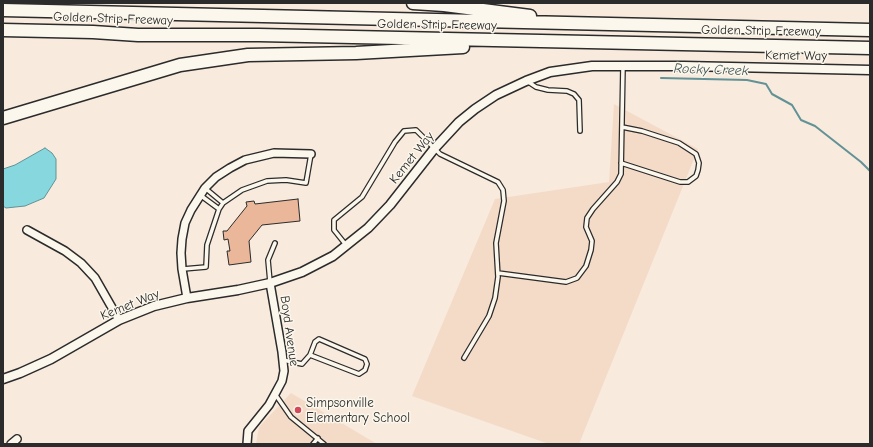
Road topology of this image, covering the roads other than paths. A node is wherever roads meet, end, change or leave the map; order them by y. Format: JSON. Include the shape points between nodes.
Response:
{"nodes":[{"id":1,"x":52,"y":3,"type":"edge"},
{"id":2,"x":413,"y":3,"type":"edge"},
{"id":3,"x":7,"y":10,"type":"edge"},
{"id":4,"x":599,"y":24,"type":"junction"},
{"id":5,"x":3,"y":30,"type":"edge"},
{"id":6,"x":870,"y":30,"type":"edge"},
{"id":7,"x":555,"y":41,"type":"junction"},
{"id":8,"x":870,"y":48,"type":"edge"},
{"id":9,"x":623,"y":66,"type":"junction"},
{"id":10,"x":870,"y":70,"type":"edge"},
{"id":11,"x":526,"y":81,"type":"junction"},
{"id":12,"x":3,"y":118,"type":"edge"},
{"id":13,"x":622,"y":127,"type":"junction"},
{"id":14,"x":580,"y":131,"type":"dead end"},
{"id":15,"x":434,"y":149,"type":"junction"},
{"id":16,"x":311,"y":154,"type":"joint"},
{"id":17,"x":621,"y":163,"type":"junction"},
{"id":18,"x":205,"y":188,"type":"junction"},
{"id":19,"x":200,"y":195,"type":"junction"},
{"id":20,"x":223,"y":204,"type":"junction"},
{"id":21,"x":219,"y":209,"type":"junction"},
{"id":22,"x":27,"y":230,"type":"dead end"},
{"id":23,"x":275,"y":243,"type":"dead end"},
{"id":24,"x":347,"y":246,"type":"junction"},
{"id":25,"x":182,"y":269,"type":"junction"},
{"id":26,"x":498,"y":273,"type":"junction"},
{"id":27,"x":270,"y":283,"type":"junction"},
{"id":28,"x":187,"y":298,"type":"junction"},
{"id":29,"x":119,"y":320,"type":"junction"},
{"id":30,"x":310,"y":355,"type":"junction"},
{"id":31,"x":464,"y":358,"type":"dead end"},
{"id":32,"x":283,"y":360,"type":"junction"},
{"id":33,"x":3,"y":379,"type":"edge"},
{"id":34,"x":275,"y":394,"type":"junction"},
{"id":35,"x":318,"y":438,"type":"junction"},
{"id":36,"x":247,"y":444,"type":"edge"},
{"id":37,"x":313,"y":444,"type":"edge"},
{"id":38,"x":324,"y":444,"type":"edge"}],
"edges":[{"from":1,"to":3,"type":"highway"},
{"from":2,"to":4,"type":"highway"},
{"from":3,"to":4,"type":"highway","name":"Golden Strip Freeway"},
{"from":4,"to":6,"type":"highway","name":"Golden Strip Freeway"},
{"from":5,"to":7,"type":"highway","name":"Golden Strip Freeway","via":[[138,35]]},
{"from":7,"to":8,"type":"highway","name":"Golden Strip Freeway"},
{"from":7,"to":12,"type":"highway","via":[[356,53],[248,56],[180,65]]},
{"from":9,"to":10,"type":"street","name":"Kemet Way"},
{"from":9,"to":11,"type":"street","name":"Kemet Way","via":[[592,66],[550,72]]},
{"from":9,"to":13,"type":"lane"},
{"from":11,"to":14,"type":"lane","via":[[536,87],[574,94],[579,100]]},
{"from":11,"to":15,"type":"street","name":"Kemet Way","via":[[496,95],[475,109]]},
{"from":13,"to":17,"type":"lane"},
{"from":13,"to":17,"type":"lane","via":[[679,143],[696,154],[699,164],[696,176],[688,182],[680,182]]},
{"from":15,"to":24,"type":"street","name":"Kemet Way","via":[[390,205]]},
{"from":15,"to":24,"type":"lane","via":[[416,130],[404,131],[394,142],[362,197],[334,220],[334,230]]},
{"from":15,"to":26,"type":"lane","via":[[498,182],[503,190],[504,201],[496,243]]},
{"from":16,"to":18,"type":"street","via":[[274,153],[245,160],[216,176]]},
{"from":16,"to":20,"type":"lane","via":[[306,183],[267,181],[242,190]]},
{"from":17,"to":26,"type":"lane","via":[[617,182],[587,218],[586,227],[592,242],[591,250],[586,266],[577,278],[566,282]]},
{"from":18,"to":19,"type":"street"},
{"from":18,"to":20,"type":"lane"},
{"from":19,"to":21,"type":"lane"},
{"from":19,"to":25,"type":"street","via":[[185,223],[181,253]]},
{"from":20,"to":21,"type":"lane"},
{"from":21,"to":25,"type":"lane","via":[[207,244],[206,267]]},
{"from":22,"to":29,"type":"street","via":[[81,263],[95,278]]},
{"from":23,"to":27,"type":"lane","via":[[268,260]]},
{"from":24,"to":27,"type":"street","name":"Kemet Way","via":[[302,272]]},
{"from":25,"to":28,"type":"street"},
{"from":26,"to":31,"type":"lane","via":[[495,298],[489,316]]},
{"from":27,"to":28,"type":"street","name":"Kemet Way"},
{"from":27,"to":32,"type":"street","name":"Boyd Avenue"},
{"from":28,"to":29,"type":"street","name":"Kemet Way","via":[[154,306]]},
{"from":29,"to":33,"type":"street","name":"Kemet Way","via":[[51,359]]},
{"from":30,"to":30,"type":"lane","via":[[359,374],[367,364],[364,359],[319,340],[315,342]]},
{"from":30,"to":32,"type":"lane","via":[[302,364]]},
{"from":32,"to":34,"type":"street","name":"Boyd Avenue","via":[[282,381]]},
{"from":34,"to":35,"type":"lane","via":[[291,417]]},
{"from":34,"to":36,"type":"street","name":"Boyd Avenue","via":[[251,427]]},
{"from":35,"to":37,"type":"lane"},
{"from":35,"to":38,"type":"lane"}]}
